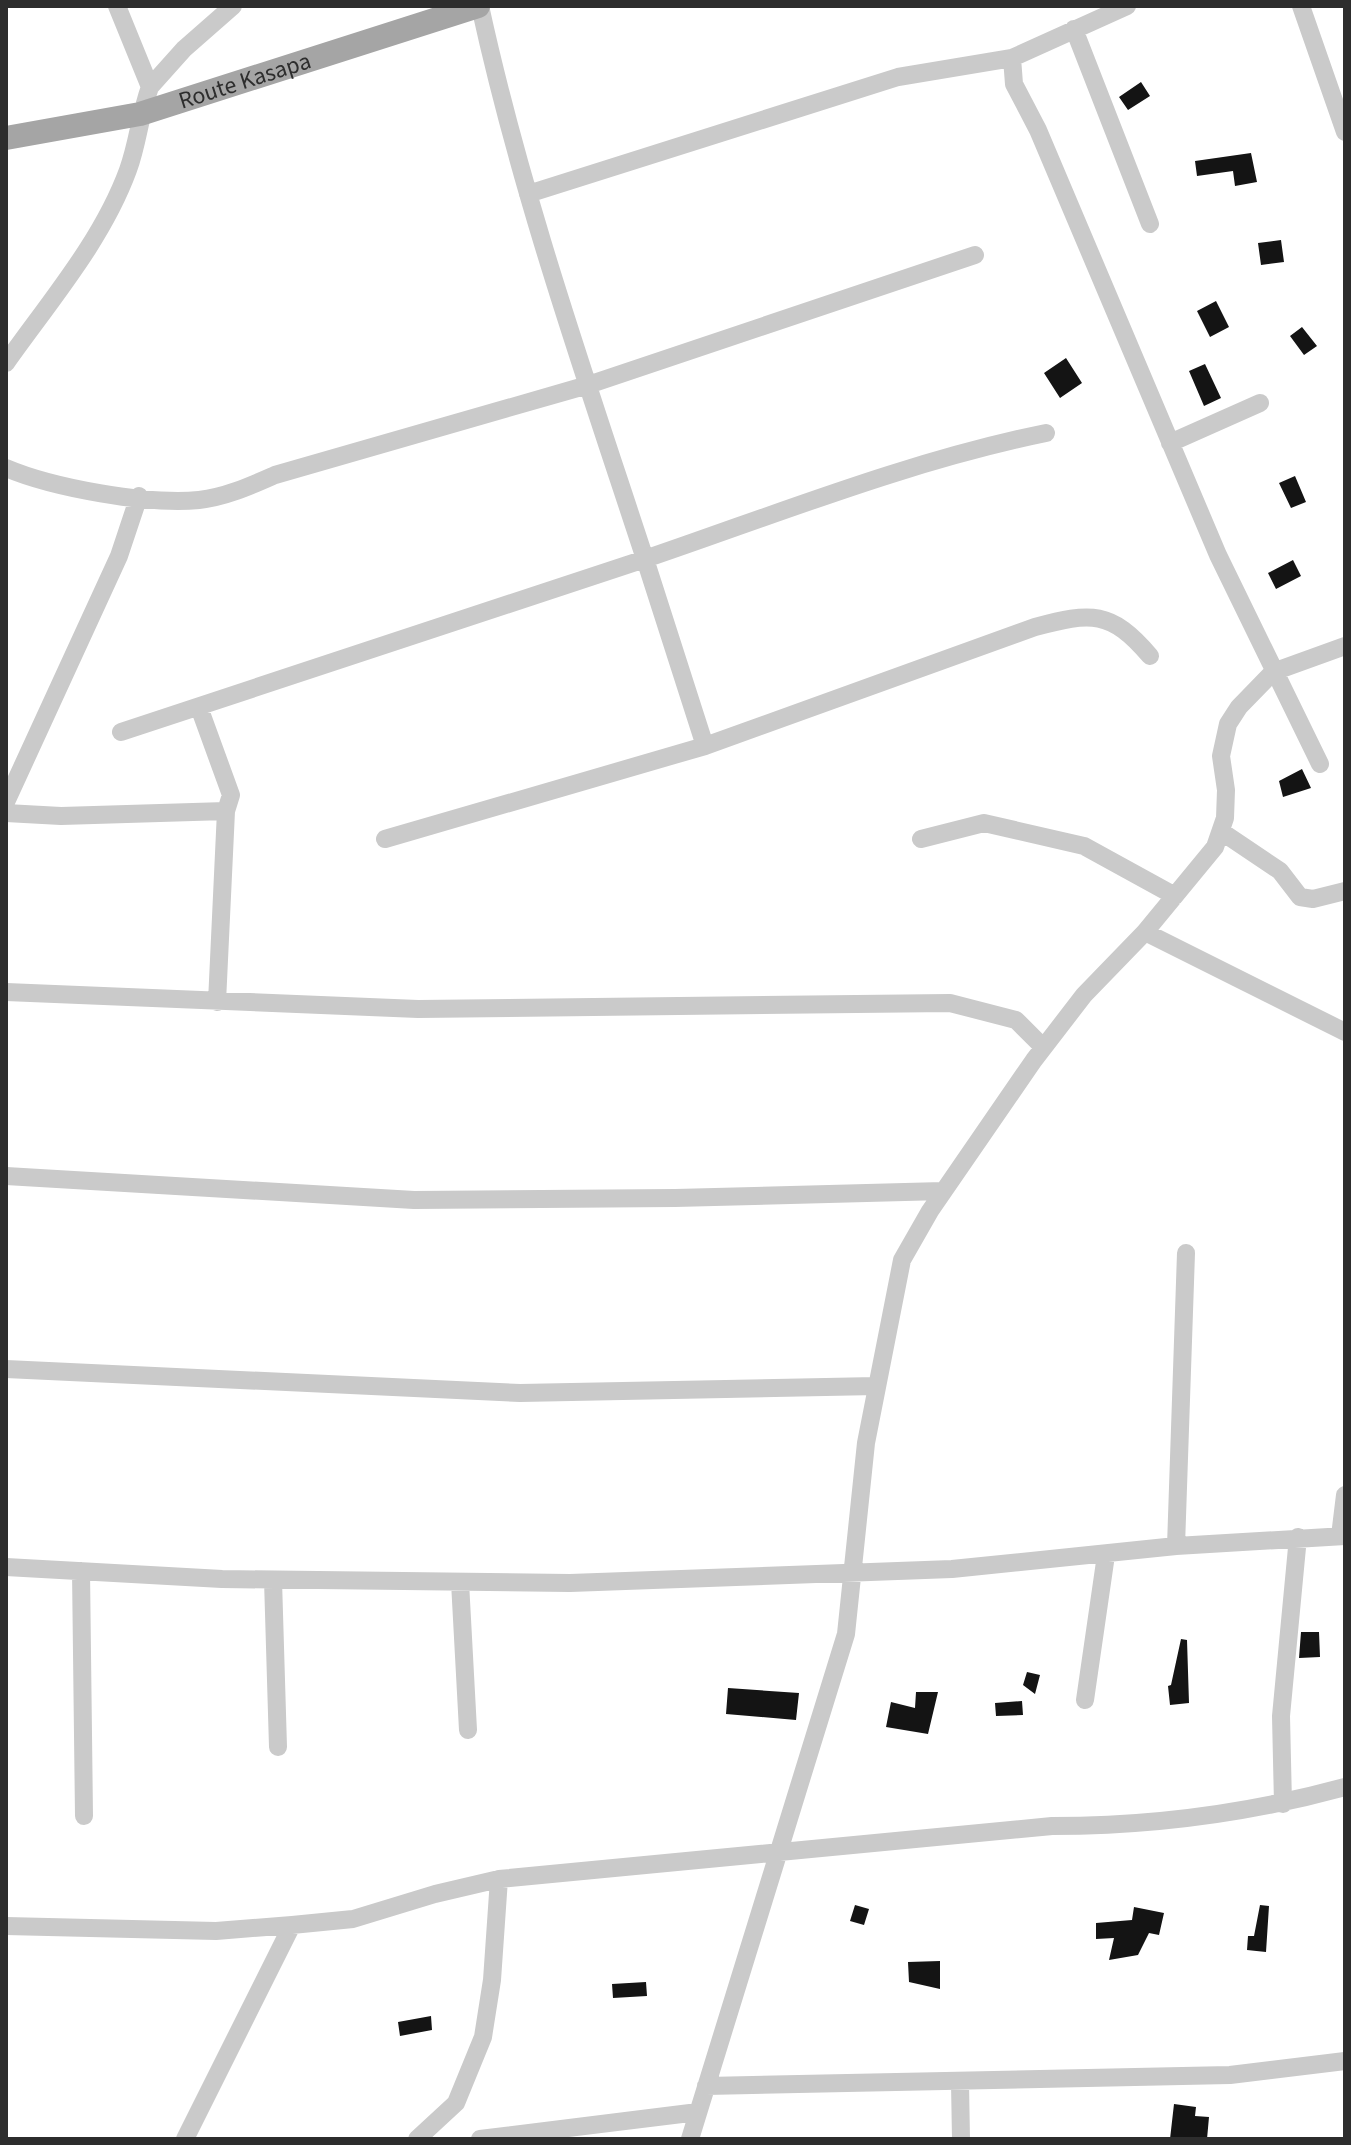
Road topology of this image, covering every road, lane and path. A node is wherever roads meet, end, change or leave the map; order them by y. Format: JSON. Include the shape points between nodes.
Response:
{"nodes":[{"id":1,"x":117,"y":6,"type":"edge"},
{"id":2,"x":233,"y":6,"type":"edge"},
{"id":3,"x":479,"y":6,"type":"edge"},
{"id":4,"x":1127,"y":6,"type":"edge"},
{"id":5,"x":1301,"y":6,"type":"edge"},
{"id":6,"x":1074,"y":29,"type":"junction"},
{"id":7,"x":1012,"y":58,"type":"junction"},
{"id":8,"x":150,"y":87,"type":"junction"},
{"id":9,"x":140,"y":114,"type":"junction"},
{"id":10,"x":1345,"y":132,"type":"edge"},
{"id":11,"x":6,"y":138,"type":"edge"},
{"id":12,"x":528,"y":194,"type":"junction"},
{"id":13,"x":1150,"y":224,"type":"dead end"},
{"id":14,"x":975,"y":255,"type":"dead end"},
{"id":15,"x":6,"y":363,"type":"edge"},
{"id":16,"x":588,"y":385,"type":"junction"},
{"id":17,"x":1260,"y":403,"type":"dead end"},
{"id":18,"x":1046,"y":433,"type":"dead end"},
{"id":19,"x":1170,"y":443,"type":"junction"},
{"id":20,"x":6,"y":468,"type":"edge"},
{"id":21,"x":139,"y":496,"type":"junction"},
{"id":22,"x":645,"y":559,"type":"junction"},
{"id":23,"x":1345,"y":646,"type":"edge"},
{"id":24,"x":1150,"y":656,"type":"dead end"},
{"id":25,"x":1273,"y":672,"type":"junction"},
{"id":26,"x":199,"y":707,"type":"junction"},
{"id":27,"x":121,"y":732,"type":"dead end"},
{"id":28,"x":705,"y":746,"type":"junction"},
{"id":29,"x":1320,"y":764,"type":"dead end"},
{"id":30,"x":6,"y":802,"type":"edge"},
{"id":31,"x":226,"y":811,"type":"junction"},
{"id":32,"x":6,"y":813,"type":"edge"},
{"id":33,"x":1222,"y":832,"type":"junction"},
{"id":34,"x":385,"y":839,"type":"dead end"},
{"id":35,"x":921,"y":839,"type":"dead end"},
{"id":36,"x":1345,"y":891,"type":"edge"},
{"id":37,"x":1175,"y":896,"type":"junction"},
{"id":38,"x":1145,"y":932,"type":"junction"},
{"id":39,"x":6,"y":992,"type":"edge"},
{"id":40,"x":217,"y":1002,"type":"junction"},
{"id":41,"x":1345,"y":1032,"type":"edge"},
{"id":42,"x":1043,"y":1047,"type":"junction"},
{"id":43,"x":6,"y":1176,"type":"edge"},
{"id":44,"x":943,"y":1191,"type":"junction"},
{"id":45,"x":1186,"y":1253,"type":"dead end"},
{"id":46,"x":6,"y":1369,"type":"edge"},
{"id":47,"x":876,"y":1386,"type":"junction"},
{"id":48,"x":1345,"y":1495,"type":"edge"},
{"id":49,"x":1342,"y":1536,"type":"edge"},
{"id":50,"x":1298,"y":1537,"type":"junction"},
{"id":51,"x":1176,"y":1546,"type":"junction"},
{"id":52,"x":1106,"y":1555,"type":"junction"},
{"id":53,"x":6,"y":1567,"type":"edge"},
{"id":54,"x":81,"y":1571,"type":"junction"},
{"id":55,"x":853,"y":1573,"type":"junction"},
{"id":56,"x":273,"y":1580,"type":"junction"},
{"id":57,"x":460,"y":1582,"type":"junction"},
{"id":58,"x":1085,"y":1700,"type":"dead end"},
{"id":59,"x":468,"y":1730,"type":"dead end"},
{"id":60,"x":278,"y":1747,"type":"dead end"},
{"id":61,"x":1345,"y":1787,"type":"edge"},
{"id":62,"x":1283,"y":1804,"type":"junction"},
{"id":63,"x":84,"y":1816,"type":"dead end"},
{"id":64,"x":776,"y":1853,"type":"junction"},
{"id":65,"x":499,"y":1879,"type":"junction"},
{"id":66,"x":292,"y":1925,"type":"junction"},
{"id":67,"x":6,"y":1926,"type":"edge"},
{"id":68,"x":1345,"y":2061,"type":"edge"},
{"id":69,"x":960,"y":2083,"type":"junction"},
{"id":70,"x":706,"y":2086,"type":"junction"},
{"id":71,"x":698,"y":2112,"type":"junction"},
{"id":72,"x":185,"y":2139,"type":"edge"},
{"id":73,"x":417,"y":2139,"type":"edge"},
{"id":74,"x":480,"y":2139,"type":"edge"},
{"id":75,"x":690,"y":2139,"type":"edge"},
{"id":76,"x":961,"y":2139,"type":"edge"}],
"edges":[{"from":1,"to":8,"type":"street"},
{"from":2,"to":8,"type":"street"},
{"from":3,"to":9,"type":"main road","name":"Route Kasapa"},
{"from":3,"to":12,"type":"street"},
{"from":4,"to":6,"type":"street"},
{"from":5,"to":10,"type":"street"},
{"from":6,"to":7,"type":"street"},
{"from":6,"to":13,"type":"street"},
{"from":7,"to":12,"type":"street","via":[[898,77]]},
{"from":7,"to":19,"type":"street","via":[[1014,84]]},
{"from":8,"to":9,"type":"street"},
{"from":9,"to":11,"type":"main road","name":"Route Kasapa"},
{"from":9,"to":15,"type":"street","via":[[127,172],[103,223]]},
{"from":12,"to":16,"type":"street"},
{"from":14,"to":16,"type":"street"},
{"from":16,"to":21,"type":"street","via":[[275,475],[238,492],[198,500]]},
{"from":16,"to":22,"type":"street"},
{"from":17,"to":19,"type":"street"},
{"from":18,"to":22,"type":"street","via":[[898,473]]},
{"from":19,"to":25,"type":"street"},
{"from":20,"to":21,"type":"street","via":[[105,494]]},
{"from":21,"to":30,"type":"street","via":[[119,556]]},
{"from":22,"to":26,"type":"street"},
{"from":22,"to":28,"type":"street"},
{"from":23,"to":25,"type":"street"},
{"from":24,"to":28,"type":"street","via":[[1128,630],[1103,618],[1072,617]]},
{"from":25,"to":29,"type":"street"},
{"from":25,"to":33,"type":"street","via":[[1228,724],[1221,756],[1226,790]]},
{"from":26,"to":27,"type":"street"},
{"from":26,"to":31,"type":"street","via":[[231,795]]},
{"from":28,"to":34,"type":"street"},
{"from":31,"to":32,"type":"street"},
{"from":31,"to":40,"type":"street"},
{"from":33,"to":36,"type":"street","via":[[1280,871],[1300,897]]},
{"from":33,"to":37,"type":"street"},
{"from":35,"to":37,"type":"street","via":[[984,823],[1084,846]]},
{"from":37,"to":38,"type":"street"},
{"from":38,"to":41,"type":"street"},
{"from":38,"to":42,"type":"street"},
{"from":39,"to":40,"type":"street"},
{"from":40,"to":42,"type":"street","via":[[418,1009],[950,1003],[1016,1020]]},
{"from":42,"to":44,"type":"street"},
{"from":43,"to":44,"type":"street","via":[[414,1200]]},
{"from":44,"to":47,"type":"street","via":[[902,1260]]},
{"from":45,"to":51,"type":"street"},
{"from":46,"to":47,"type":"street","via":[[520,1393]]},
{"from":47,"to":55,"type":"street"},
{"from":48,"to":49,"type":"street"},
{"from":49,"to":50,"type":"street"},
{"from":50,"to":51,"type":"street"},
{"from":50,"to":62,"type":"street","via":[[1281,1716]]},
{"from":51,"to":52,"type":"street"},
{"from":52,"to":55,"type":"street"},
{"from":52,"to":58,"type":"street"},
{"from":53,"to":54,"type":"street"},
{"from":54,"to":56,"type":"street"},
{"from":54,"to":63,"type":"street"},
{"from":55,"to":57,"type":"street"},
{"from":55,"to":64,"type":"street","via":[[846,1634]]},
{"from":56,"to":57,"type":"street"},
{"from":56,"to":60,"type":"street"},
{"from":57,"to":59,"type":"street"},
{"from":61,"to":62,"type":"street"},
{"from":62,"to":64,"type":"street","via":[[1123,1826],[1052,1826]]},
{"from":64,"to":65,"type":"street"},
{"from":64,"to":70,"type":"street"},
{"from":65,"to":66,"type":"street","via":[[353,1919]]},
{"from":65,"to":73,"type":"street","via":[[483,2037],[456,2103]]},
{"from":66,"to":67,"type":"street","via":[[216,1931]]},
{"from":66,"to":72,"type":"street"},
{"from":68,"to":69,"type":"street","via":[[1230,2075]]},
{"from":69,"to":70,"type":"street"},
{"from":69,"to":76,"type":"street"},
{"from":70,"to":71,"type":"street"},
{"from":71,"to":74,"type":"street"},
{"from":71,"to":75,"type":"street"}]}
